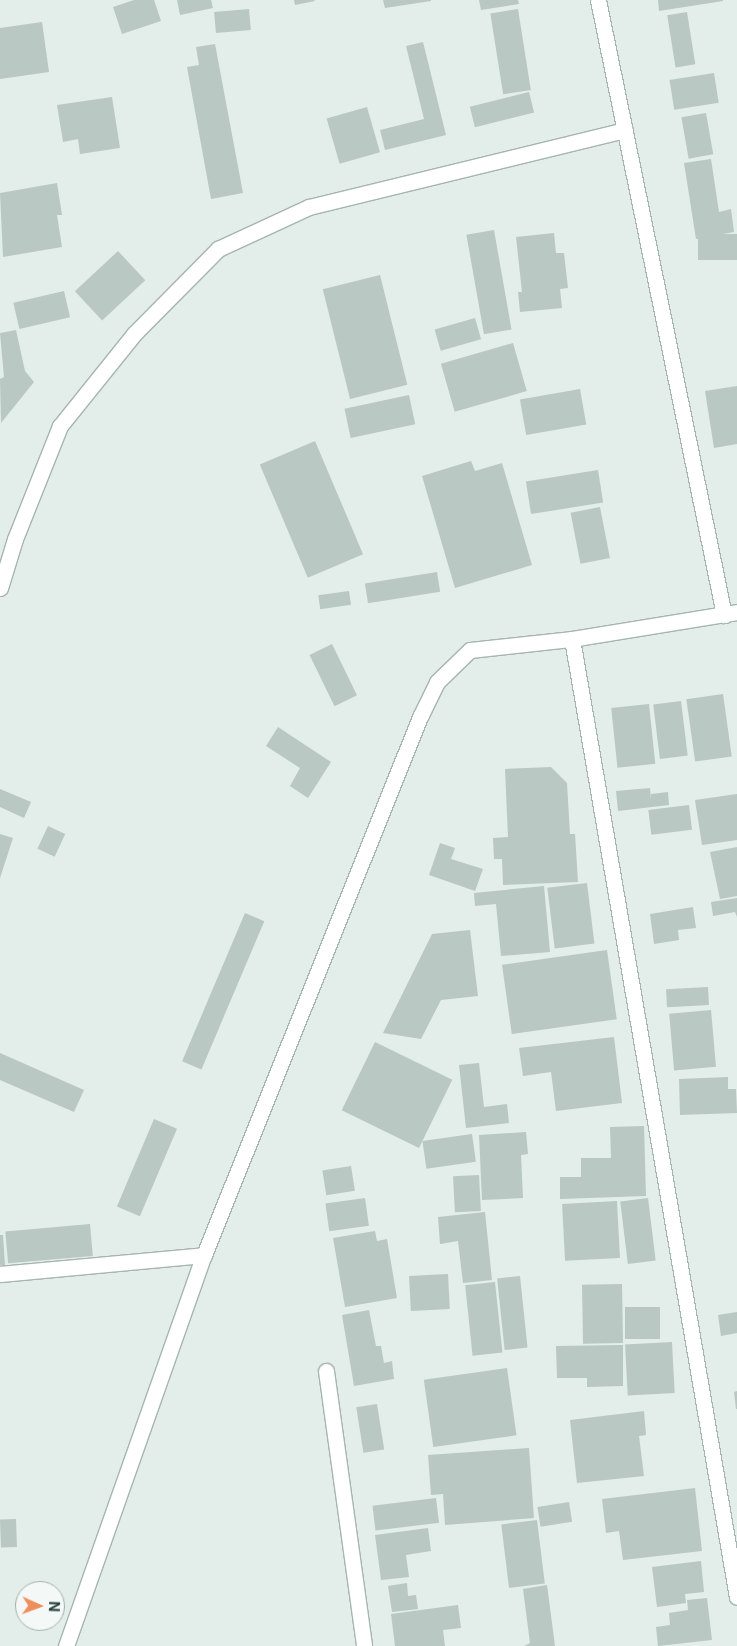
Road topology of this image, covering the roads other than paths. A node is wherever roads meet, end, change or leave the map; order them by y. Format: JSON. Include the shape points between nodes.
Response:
{"nodes":[{"id":1,"x":598,"y":0,"type":"edge"},
{"id":2,"x":625,"y":130,"type":"junction"},
{"id":3,"x":0,"y":588,"type":"edge"},
{"id":4,"x":730,"y":613,"type":"edge"},
{"id":5,"x":572,"y":639,"type":"junction"},
{"id":6,"x":204,"y":1255,"type":"junction"},
{"id":7,"x":0,"y":1274,"type":"edge"},
{"id":8,"x":326,"y":1371,"type":"dead end"},
{"id":9,"x":737,"y":1597,"type":"edge"},
{"id":10,"x":66,"y":1646,"type":"edge"},
{"id":11,"x":364,"y":1646,"type":"edge"}],
"edges":[{"from":1,"to":2,"type":"street"},
{"from":2,"to":3,"type":"street","via":[[309,207],[218,249],[134,334],[60,426],[15,539]]},
{"from":2,"to":4,"type":"street"},
{"from":4,"to":5,"type":"street"},
{"from":5,"to":6,"type":"street","via":[[470,650],[437,682]]},
{"from":5,"to":9,"type":"street"},
{"from":6,"to":7,"type":"street"},
{"from":6,"to":10,"type":"street"},
{"from":8,"to":11,"type":"street"}]}
